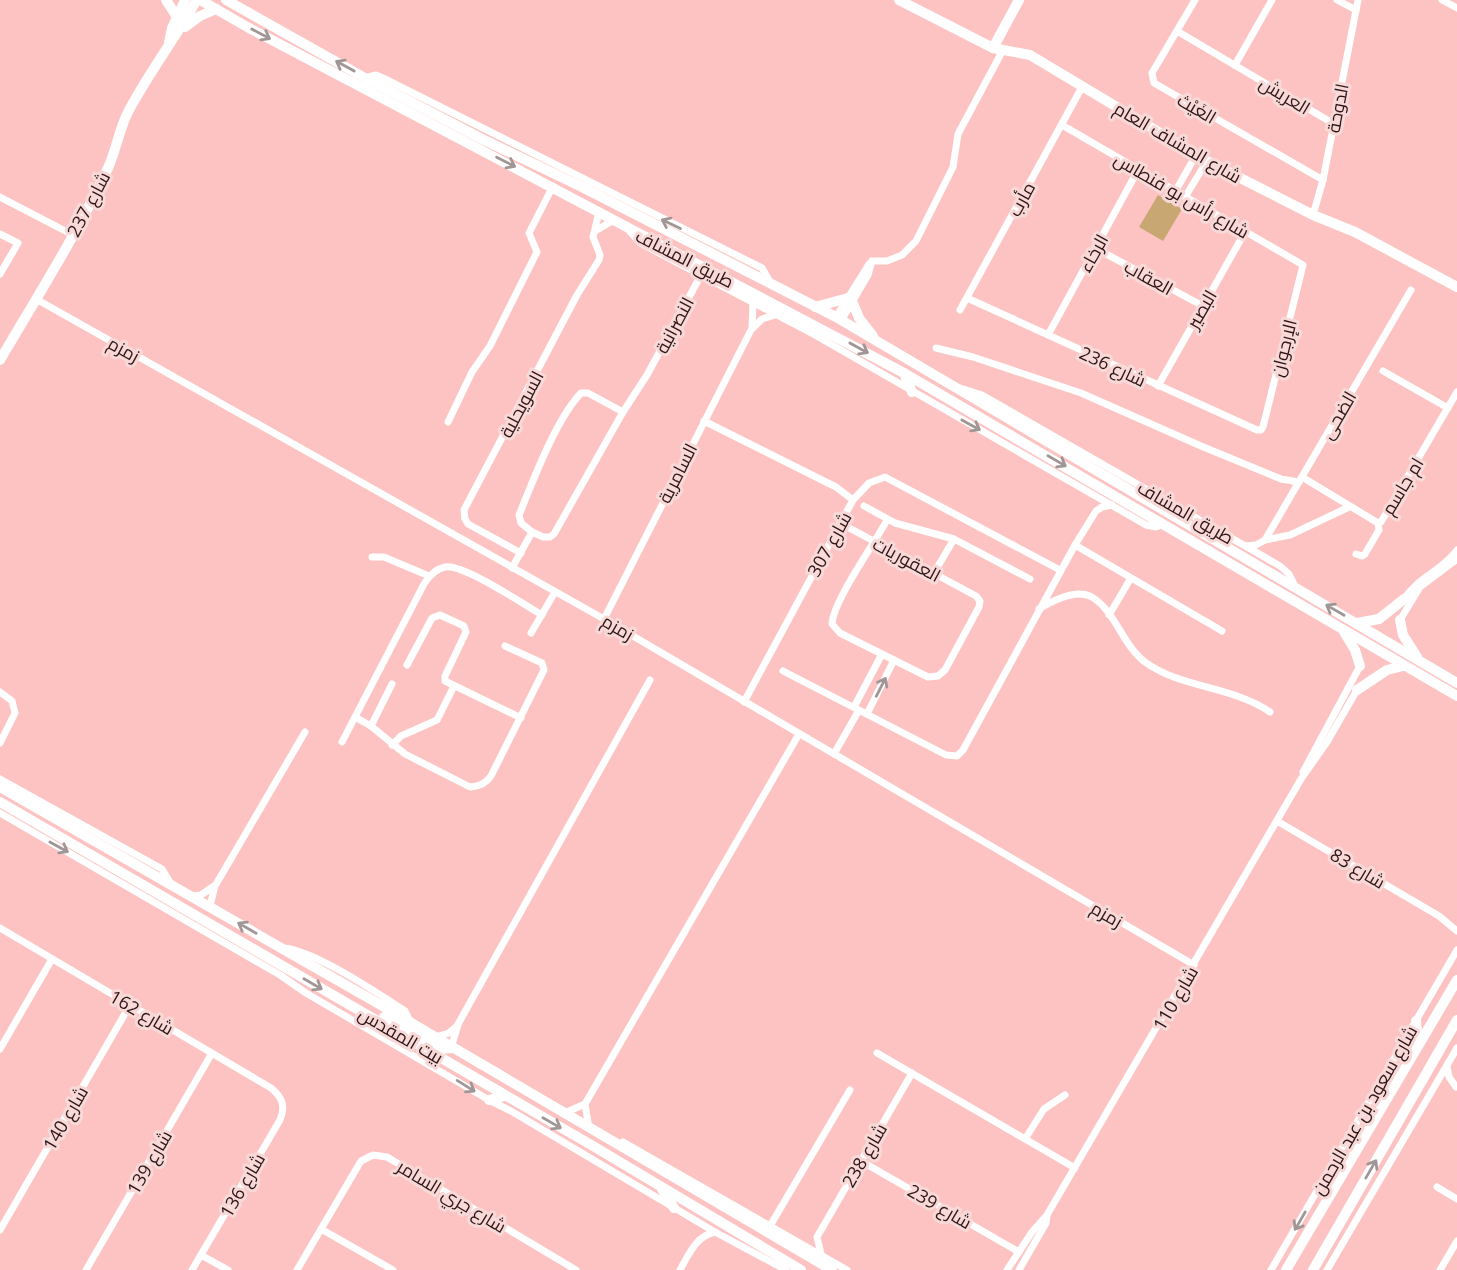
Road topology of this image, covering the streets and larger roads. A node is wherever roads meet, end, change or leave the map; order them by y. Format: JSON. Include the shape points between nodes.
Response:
{"nodes":[{"id":1,"x":166,"y":0,"type":"edge"},
{"id":2,"x":227,"y":0,"type":"edge"},
{"id":3,"x":899,"y":0,"type":"edge"},
{"id":4,"x":1019,"y":0,"type":"edge"},
{"id":5,"x":1195,"y":0,"type":"edge"},
{"id":6,"x":1272,"y":0,"type":"edge"},
{"id":7,"x":1336,"y":0,"type":"edge"},
{"id":8,"x":1358,"y":0,"type":"edge"},
{"id":9,"x":1442,"y":0,"type":"edge"},
{"id":10,"x":194,"y":1,"type":"edge"},
{"id":11,"x":1457,"y":8,"type":"edge"},
{"id":12,"x":216,"y":9,"type":"junction"},
{"id":13,"x":1356,"y":10,"type":"junction"},
{"id":14,"x":177,"y":17,"type":"junction"},
{"id":15,"x":1177,"y":31,"type":"junction"},
{"id":16,"x":179,"y":32,"type":"junction"},
{"id":17,"x":168,"y":45,"type":"junction"},
{"id":18,"x":998,"y":49,"type":"junction"},
{"id":19,"x":1235,"y":65,"type":"junction"},
{"id":20,"x":1082,"y":87,"type":"junction"},
{"id":21,"x":1334,"y":124,"type":"junction"},
{"id":22,"x":1062,"y":125,"type":"junction"},
{"id":23,"x":1196,"y":155,"type":"junction"},
{"id":24,"x":1207,"y":161,"type":"junction"},
{"id":25,"x":1138,"y":170,"type":"junction"},
{"id":26,"x":1323,"y":180,"type":"junction"},
{"id":27,"x":553,"y":186,"type":"junction"},
{"id":28,"x":1175,"y":191,"type":"junction"},
{"id":29,"x":0,"y":197,"type":"edge"},
{"id":30,"x":1185,"y":197,"type":"junction"},
{"id":31,"x":599,"y":212,"type":"junction"},
{"id":32,"x":1313,"y":215,"type":"junction"},
{"id":33,"x":614,"y":220,"type":"junction"},
{"id":34,"x":626,"y":227,"type":"junction"},
{"id":35,"x":595,"y":231,"type":"junction"},
{"id":36,"x":1245,"y":232,"type":"junction"},
{"id":37,"x":0,"y":234,"type":"edge"},
{"id":38,"x":73,"y":235,"type":"junction"},
{"id":39,"x":1095,"y":248,"type":"junction"},
{"id":40,"x":1303,"y":265,"type":"joint"},
{"id":41,"x":0,"y":274,"type":"edge"},
{"id":42,"x":701,"y":275,"type":"junction"},
{"id":43,"x":1457,"y":286,"type":"edge"},
{"id":44,"x":1411,"y":290,"type":"dead end"},
{"id":45,"x":967,"y":298,"type":"junction"},
{"id":46,"x":36,"y":299,"type":"junction"},
{"id":47,"x":850,"y":299,"type":"junction"},
{"id":48,"x":753,"y":303,"type":"junction"},
{"id":49,"x":1203,"y":306,"type":"junction"},
{"id":50,"x":814,"y":307,"type":"junction"},
{"id":51,"x":960,"y":310,"type":"dead end"},
{"id":52,"x":775,"y":315,"type":"junction"},
{"id":53,"x":839,"y":319,"type":"junction"},
{"id":54,"x":752,"y":328,"type":"junction"},
{"id":55,"x":1048,"y":335,"type":"junction"},
{"id":56,"x":878,"y":342,"type":"junction"},
{"id":57,"x":936,"y":348,"type":"dead end"},
{"id":58,"x":0,"y":360,"type":"edge"},
{"id":59,"x":1384,"y":371,"type":"dead end"},
{"id":60,"x":904,"y":373,"type":"junction"},
{"id":61,"x":1158,"y":386,"type":"junction"},
{"id":62,"x":955,"y":388,"type":"junction"},
{"id":63,"x":912,"y":392,"type":"junction"},
{"id":64,"x":1457,"y":392,"type":"edge"},
{"id":65,"x":1448,"y":408,"type":"junction"},
{"id":66,"x":624,"y":412,"type":"junction"},
{"id":67,"x":704,"y":421,"type":"junction"},
{"id":68,"x":448,"y":422,"type":"dead end"},
{"id":69,"x":1261,"y":430,"type":"joint"},
{"id":70,"x":1300,"y":480,"type":"junction"},
{"id":71,"x":1090,"y":492,"type":"junction"},
{"id":72,"x":853,"y":500,"type":"junction"},
{"id":73,"x":1112,"y":505,"type":"junction"},
{"id":74,"x":864,"y":506,"type":"dead end"},
{"id":75,"x":1349,"y":507,"type":"junction"},
{"id":76,"x":1096,"y":511,"type":"junction"},
{"id":77,"x":887,"y":520,"type":"junction"},
{"id":78,"x":840,"y":523,"type":"junction"},
{"id":79,"x":1378,"y":523,"type":"junction"},
{"id":80,"x":1164,"y":524,"type":"junction"},
{"id":81,"x":532,"y":533,"type":"junction"},
{"id":82,"x":1207,"y":536,"type":"junction"},
{"id":83,"x":1229,"y":537,"type":"junction"},
{"id":84,"x":954,"y":539,"type":"junction"},
{"id":85,"x":1265,"y":540,"type":"junction"},
{"id":86,"x":875,"y":542,"type":"junction"},
{"id":87,"x":1075,"y":545,"type":"junction"},
{"id":88,"x":1246,"y":546,"type":"junction"},
{"id":89,"x":1457,"y":550,"type":"edge"},
{"id":90,"x":520,"y":553,"type":"junction"},
{"id":91,"x":1356,"y":554,"type":"dead end"},
{"id":92,"x":372,"y":557,"type":"dead end"},
{"id":93,"x":1457,"y":559,"type":"edge"},
{"id":94,"x":1269,"y":560,"type":"junction"},
{"id":95,"x":512,"y":568,"type":"junction"},
{"id":96,"x":1060,"y":570,"type":"junction"},
{"id":97,"x":934,"y":573,"type":"junction"},
{"id":98,"x":429,"y":576,"type":"junction"},
{"id":99,"x":1131,"y":578,"type":"junction"},
{"id":100,"x":1030,"y":579,"type":"dead end"},
{"id":101,"x":1296,"y":588,"type":"junction"},
{"id":102,"x":555,"y":592,"type":"junction"},
{"id":103,"x":1404,"y":599,"type":"joint"},
{"id":104,"x":1038,"y":609,"type":"junction"},
{"id":105,"x":542,"y":615,"type":"junction"},
{"id":106,"x":1109,"y":615,"type":"junction"},
{"id":107,"x":604,"y":619,"type":"junction"},
{"id":108,"x":1400,"y":620,"type":"joint"},
{"id":109,"x":1357,"y":623,"type":"junction"},
{"id":110,"x":1342,"y":629,"type":"junction"},
{"id":111,"x":1222,"y":631,"type":"dead end"},
{"id":112,"x":531,"y":633,"type":"dead end"},
{"id":113,"x":505,"y":646,"type":"dead end"},
{"id":114,"x":882,"y":654,"type":"junction"},
{"id":115,"x":894,"y":660,"type":"junction"},
{"id":116,"x":1422,"y":663,"type":"junction"},
{"id":117,"x":407,"y":666,"type":"dead end"},
{"id":118,"x":1360,"y":666,"type":"joint"},
{"id":119,"x":1403,"y":666,"type":"junction"},
{"id":120,"x":783,"y":671,"type":"dead end"},
{"id":121,"x":650,"y":680,"type":"dead end"},
{"id":122,"x":1457,"y":683,"type":"edge"},
{"id":123,"x":392,"y":684,"type":"dead end"},
{"id":124,"x":454,"y":686,"type":"junction"},
{"id":125,"x":1356,"y":690,"type":"joint"},
{"id":126,"x":0,"y":692,"type":"edge"},
{"id":127,"x":1457,"y":696,"type":"edge"},
{"id":128,"x":744,"y":702,"type":"junction"},
{"id":129,"x":856,"y":708,"type":"junction"},
{"id":130,"x":1269,"y":712,"type":"dead end"},
{"id":131,"x":867,"y":714,"type":"junction"},
{"id":132,"x":355,"y":717,"type":"junction"},
{"id":133,"x":521,"y":718,"type":"junction"},
{"id":134,"x":371,"y":726,"type":"junction"},
{"id":135,"x":305,"y":732,"type":"dead end"},
{"id":136,"x":799,"y":734,"type":"junction"},
{"id":137,"x":342,"y":742,"type":"dead end"},
{"id":138,"x":0,"y":743,"type":"edge"},
{"id":139,"x":392,"y":745,"type":"junction"},
{"id":140,"x":834,"y":754,"type":"junction"},
{"id":141,"x":0,"y":779,"type":"edge"},
{"id":142,"x":1301,"y":779,"type":"junction"},
{"id":143,"x":0,"y":788,"type":"edge"},
{"id":144,"x":0,"y":802,"type":"edge"},
{"id":145,"x":0,"y":813,"type":"edge"},
{"id":146,"x":1277,"y":821,"type":"junction"},
{"id":147,"x":116,"y":869,"type":"junction"},
{"id":148,"x":172,"y":884,"type":"junction"},
{"id":149,"x":215,"y":886,"type":"junction"},
{"id":150,"x":193,"y":896,"type":"junction"},
{"id":151,"x":209,"y":906,"type":"junction"},
{"id":152,"x":1439,"y":916,"type":"junction"},
{"id":153,"x":1457,"y":923,"type":"edge"},
{"id":154,"x":0,"y":928,"type":"edge"},
{"id":155,"x":1457,"y":931,"type":"edge"},
{"id":156,"x":1457,"y":950,"type":"edge"},
{"id":157,"x":52,"y":959,"type":"junction"},
{"id":158,"x":1194,"y":965,"type":"junction"},
{"id":159,"x":1457,"y":979,"type":"edge"},
{"id":160,"x":130,"y":1005,"type":"junction"},
{"id":161,"x":351,"y":1005,"type":"junction"},
{"id":162,"x":1457,"y":1020,"type":"edge"},
{"id":163,"x":459,"y":1021,"type":"junction"},
{"id":164,"x":1416,"y":1021,"type":"junction"},
{"id":165,"x":434,"y":1037,"type":"junction"},
{"id":166,"x":1418,"y":1047,"type":"junction"},
{"id":167,"x":451,"y":1048,"type":"junction"},
{"id":168,"x":1457,"y":1048,"type":"edge"},
{"id":169,"x":0,"y":1049,"type":"edge"},
{"id":170,"x":426,"y":1049,"type":"junction"},
{"id":171,"x":212,"y":1053,"type":"junction"},
{"id":172,"x":877,"y":1053,"type":"dead end"},
{"id":173,"x":430,"y":1064,"type":"junction"},
{"id":174,"x":1448,"y":1064,"type":"junction"},
{"id":175,"x":912,"y":1073,"type":"junction"},
{"id":176,"x":500,"y":1077,"type":"junction"},
{"id":177,"x":1457,"y":1087,"type":"edge"},
{"id":178,"x":850,"y":1090,"type":"dead end"},
{"id":179,"x":1432,"y":1090,"type":"junction"},
{"id":180,"x":1065,"y":1094,"type":"dead end"},
{"id":181,"x":505,"y":1096,"type":"junction"},
{"id":182,"x":281,"y":1098,"type":"joint"},
{"id":183,"x":489,"y":1100,"type":"junction"},
{"id":184,"x":585,"y":1104,"type":"junction"},
{"id":185,"x":569,"y":1111,"type":"junction"},
{"id":186,"x":588,"y":1122,"type":"junction"},
{"id":187,"x":1025,"y":1139,"type":"junction"},
{"id":188,"x":613,"y":1140,"type":"junction"},
{"id":189,"x":862,"y":1160,"type":"junction"},
{"id":190,"x":1075,"y":1168,"type":"junction"},
{"id":191,"x":660,"y":1186,"type":"junction"},
{"id":192,"x":1437,"y":1187,"type":"dead end"},
{"id":193,"x":1457,"y":1199,"type":"edge"},
{"id":194,"x":674,"y":1208,"type":"junction"},
{"id":195,"x":1047,"y":1215,"type":"junction"},
{"id":196,"x":695,"y":1220,"type":"junction"},
{"id":197,"x":770,"y":1226,"type":"junction"},
{"id":198,"x":321,"y":1229,"type":"junction"},
{"id":199,"x":0,"y":1230,"type":"edge"},
{"id":200,"x":715,"y":1232,"type":"junction"},
{"id":201,"x":817,"y":1237,"type":"junction"},
{"id":202,"x":698,"y":1240,"type":"junction"},
{"id":203,"x":1457,"y":1241,"type":"edge"},
{"id":204,"x":798,"y":1242,"type":"junction"},
{"id":205,"x":1019,"y":1252,"type":"junction"},
{"id":206,"x":201,"y":1255,"type":"junction"},
{"id":207,"x":821,"y":1255,"type":"junction"},
{"id":208,"x":573,"y":1269,"type":"edge"},
{"id":209,"x":86,"y":1270,"type":"edge"},
{"id":210,"x":192,"y":1270,"type":"edge"},
{"id":211,"x":228,"y":1270,"type":"edge"},
{"id":212,"x":298,"y":1270,"type":"edge"},
{"id":213,"x":393,"y":1270,"type":"edge"},
{"id":214,"x":680,"y":1270,"type":"edge"},
{"id":215,"x":786,"y":1270,"type":"edge"},
{"id":216,"x":801,"y":1270,"type":"edge"},
{"id":217,"x":832,"y":1270,"type":"edge"},
{"id":218,"x":847,"y":1270,"type":"edge"},
{"id":219,"x":1007,"y":1270,"type":"edge"},
{"id":220,"x":1019,"y":1270,"type":"edge"},
{"id":221,"x":1271,"y":1270,"type":"edge"},
{"id":222,"x":1286,"y":1270,"type":"edge"},
{"id":223,"x":1312,"y":1270,"type":"edge"},
{"id":224,"x":1327,"y":1270,"type":"edge"},
{"id":225,"x":1440,"y":1270,"type":"edge"}],
"edges":[{"from":1,"to":14,"type":"street"},
{"from":50,"to":2,"type":"street","name":"طريق المشاف","one_way":true,"via":[[365,78]]},
{"from":3,"to":18,"type":"street","name":"شارع المشاف العام"},
{"from":4,"to":18,"type":"street"},
{"from":5,"to":15,"type":"street","name":"الغَيْث"},
{"from":6,"to":19,"type":"street"},
{"from":7,"to":13,"type":"street"},
{"from":8,"to":13,"type":"street","name":"الدوحة"},
{"from":9,"to":11,"type":"street"},
{"from":10,"to":12,"type":"street","name":"طريق المشاف"},
{"from":10,"to":14,"type":"street","name":"شارع 237"},
{"from":10,"to":16,"type":"street","name":"شارع 237"},
{"from":12,"to":16,"type":"street"},
{"from":12,"to":27,"type":"street","name":"طريق المشاف","one_way":true},
{"from":13,"to":21,"type":"street","name":"الدوحة"},
{"from":14,"to":17,"type":"street","name":"شارع 237"},
{"from":15,"to":19,"type":"street","name":"العريش"},
{"from":15,"to":26,"type":"street","name":"الغَيْث","via":[[1152,73],[1154,83]]},
{"from":16,"to":17,"type":"street","name":"شارع 237"},
{"from":17,"to":38,"type":"street","name":"شارع 237","via":[[127,114],[107,168]]},
{"from":18,"to":20,"type":"street","name":"شارع المشاف العام","via":[[1030,55]]},
{"from":18,"to":47,"type":"street","via":[[958,134],[953,167],[916,241],[902,256],[872,261]]},
{"from":19,"to":21,"type":"street","name":"العريش"},
{"from":20,"to":22,"type":"street","name":"مأرب"},
{"from":20,"to":23,"type":"street","name":"شارع المشاف العام"},
{"from":21,"to":26,"type":"street","name":"الدوحة"},
{"from":22,"to":25,"type":"street","name":"شارع رأس بو فنطاس"},
{"from":22,"to":45,"type":"street","name":"مأرب"},
{"from":23,"to":24,"type":"street","name":"شارع المشاف العام"},
{"from":23,"to":28,"type":"street"},
{"from":24,"to":30,"type":"street"},
{"from":24,"to":32,"type":"street","name":"شارع المشاف العام"},
{"from":25,"to":28,"type":"street","name":"شارع رأس بو فنطاس"},
{"from":25,"to":39,"type":"street","name":"الرخاء"},
{"from":26,"to":32,"type":"street","name":"الدوحة"},
{"from":27,"to":31,"type":"street","name":"طريق المشاف"},
{"from":27,"to":68,"type":"street","via":[[529,233],[537,252]]},
{"from":28,"to":30,"type":"street","name":"شارع رأس بو فنطاس"},
{"from":29,"to":38,"type":"street"},
{"from":30,"to":36,"type":"street","name":"شارع رأس بو فنطاس"},
{"from":31,"to":33,"type":"street","name":"طريق المشاف"},
{"from":31,"to":35,"type":"street","name":"السويحلية"},
{"from":32,"to":43,"type":"street","name":"شارع المشاف العام"},
{"from":33,"to":34,"type":"street","name":"طريق المشاف"},
{"from":33,"to":35,"type":"street"},
{"from":34,"to":42,"type":"street","name":"طريق المشاف","via":[[639,243]]},
{"from":34,"to":60,"type":"street","name":"طريق المشاف","one_way":true},
{"from":35,"to":90,"type":"street","name":"السويحلية","via":[[598,263],[464,510],[468,524]]},
{"from":36,"to":40,"type":"street","name":"شارع رأس بو فنطاس"},
{"from":36,"to":49,"type":"street","name":"البصير"},
{"from":37,"to":41,"type":"street","via":[[18,243]]},
{"from":38,"to":46,"type":"street","name":"شارع 237"},
{"from":39,"to":49,"type":"street","name":"العقاب"},
{"from":39,"to":55,"type":"street","name":"الرخاء"},
{"from":40,"to":69,"type":"street","name":"الإرجوان"},
{"from":42,"to":48,"type":"street","name":"طريق المشاف"},
{"from":42,"to":66,"type":"street","name":"النصرانية"},
{"from":44,"to":70,"type":"street","name":"الضحى"},
{"from":45,"to":51,"type":"street","name":"مأرب"},
{"from":45,"to":55,"type":"street","name":"شارع 236"},
{"from":46,"to":58,"type":"street","name":"شارع 237"},
{"from":46,"to":95,"type":"street","name":"زمزم"},
{"from":47,"to":50,"type":"street"},
{"from":47,"to":53,"type":"street"},
{"from":47,"to":56,"type":"street"},
{"from":48,"to":52,"type":"street","name":"طريق المشاف"},
{"from":48,"to":54,"type":"street","name":"السامرية"},
{"from":49,"to":61,"type":"street","name":"البصير"},
{"from":50,"to":53,"type":"street","name":"طريق المشاف"},
{"from":52,"to":54,"type":"street"},
{"from":52,"to":63,"type":"street","name":"طريق المشاف"},
{"from":53,"to":56,"type":"street","name":"طريق المشاف"},
{"from":54,"to":67,"type":"street","name":"السامرية"},
{"from":55,"to":61,"type":"street","name":"شارع 236"},
{"from":56,"to":62,"type":"street","name":"طريق المشاف"},
{"from":57,"to":70,"type":"street","name":"ام جاسم","via":[[1081,393],[1281,479]]},
{"from":59,"to":65,"type":"street"},
{"from":60,"to":63,"type":"street"},
{"from":60,"to":80,"type":"street","name":"طريق المشاف","one_way":true},
{"from":61,"to":69,"type":"street","name":"شارع 236"},
{"from":62,"to":82,"type":"street","name":"طريق المشاف"},
{"from":62,"to":83,"type":"street","name":"طريق المشاف","via":[[982,394]]},
{"from":63,"to":71,"type":"street","name":"طريق المشاف","one_way":true},
{"from":64,"to":65,"type":"street","name":"ام جاسم"},
{"from":65,"to":79,"type":"street","name":"ام جاسم"},
{"from":66,"to":81,"type":"street","name":"النصرانية","via":[[554,534]]},
{"from":66,"to":81,"type":"street","via":[[588,393],[580,393],[574,400],[519,515]]},
{"from":67,"to":72,"type":"street","name":"شارع 307","via":[[842,490]]},
{"from":67,"to":107,"type":"street","name":"السامرية"},
{"from":70,"to":75,"type":"street","name":"ام جاسم"},
{"from":70,"to":85,"type":"street","name":"الضحى"},
{"from":71,"to":73,"type":"street","name":"طريق المشاف"},
{"from":71,"to":76,"type":"street"},
{"from":72,"to":78,"type":"street","name":"شارع 307"},
{"from":72,"to":96,"type":"street","via":[[869,483],[885,477]]},
{"from":73,"to":76,"type":"street"},
{"from":73,"to":80,"type":"street","name":"طريق المشاف","via":[[1146,526]]},
{"from":74,"to":77,"type":"street"},
{"from":75,"to":79,"type":"street","name":"ام جاسم"},
{"from":75,"to":85,"type":"street","via":[[1290,535]]},
{"from":76,"to":87,"type":"street"},
{"from":77,"to":84,"type":"street"},
{"from":77,"to":86,"type":"street"},
{"from":78,"to":86,"type":"street","name":"العقوريات"},
{"from":78,"to":128,"type":"street","name":"شارع 307"},
{"from":79,"to":91,"type":"street","via":[[1379,530],[1365,554]]},
{"from":80,"to":110,"type":"street","name":"طريق المشاف"},
{"from":81,"to":90,"type":"street"},
{"from":82,"to":83,"type":"street"},
{"from":82,"to":101,"type":"street","name":"طريق المشاف"},
{"from":83,"to":88,"type":"street","name":"طريق المشاف"},
{"from":84,"to":97,"type":"street"},
{"from":84,"to":100,"type":"street"},
{"from":85,"to":88,"type":"street"},
{"from":85,"to":94,"type":"street"},
{"from":86,"to":97,"type":"street","name":"العقوريات"},
{"from":86,"to":114,"type":"street","via":[[832,624],[840,633]]},
{"from":87,"to":96,"type":"street"},
{"from":87,"to":99,"type":"street"},
{"from":88,"to":94,"type":"street","name":"طريق المشاف"},
{"from":89,"to":103,"type":"street","via":[[1412,586]]},
{"from":90,"to":95,"type":"street"},
{"from":92,"to":98,"type":"street","via":[[384,557]]},
{"from":93,"to":108,"type":"street","via":[[1420,587]]},
{"from":94,"to":101,"type":"street","name":"طريق المشاف","via":[[1289,574]]},
{"from":95,"to":102,"type":"street","name":"زمزم"},
{"from":96,"to":104,"type":"street"},
{"from":97,"to":115,"type":"street","name":"العقوريات","via":[[978,598],[979,607],[942,674],[929,677]]},
{"from":98,"to":105,"type":"street","via":[[444,567],[461,569]]},
{"from":98,"to":132,"type":"street"},
{"from":99,"to":106,"type":"street"},
{"from":99,"to":111,"type":"street"},
{"from":109,"to":101,"type":"street","name":"طريق المشاف","one_way":true},
{"from":102,"to":105,"type":"street"},
{"from":102,"to":107,"type":"street","name":"زمزم"},
{"from":103,"to":109,"type":"street","via":[[1379,619]]},
{"from":104,"to":106,"type":"street","via":[[1084,594]]},
{"from":104,"to":131,"type":"street","via":[[963,750],[954,757]]},
{"from":105,"to":112,"type":"street"},
{"from":106,"to":130,"type":"street","via":[[1131,648],[1150,666],[1241,697]]},
{"from":107,"to":128,"type":"street","name":"زمزم"},
{"from":108,"to":116,"type":"street","via":[[1406,640]]},
{"from":109,"to":116,"type":"street","name":"طريق المشاف"},
{"from":110,"to":118,"type":"street"},
{"from":110,"to":119,"type":"street","name":"طريق المشاف"},
{"from":113,"to":133,"type":"street","via":[[544,666]]},
{"from":114,"to":115,"type":"street"},
{"from":114,"to":129,"type":"street"},
{"from":131,"to":115,"type":"street","one_way":true},
{"from":116,"to":122,"type":"street","name":"طريق المشاف"},
{"from":117,"to":124,"type":"street","via":[[432,618],[440,615],[466,629],[444,678]]},
{"from":118,"to":142,"type":"street","name":"شارع 110"},
{"from":119,"to":125,"type":"street","via":[[1387,670]]},
{"from":119,"to":127,"type":"street","name":"طريق المشاف"},
{"from":120,"to":129,"type":"street"},
{"from":121,"to":163,"type":"street"},
{"from":123,"to":134,"type":"street"},
{"from":124,"to":133,"type":"street"},
{"from":124,"to":139,"type":"street","via":[[437,720]]},
{"from":125,"to":142,"type":"street","name":"شارع 110"},
{"from":126,"to":138,"type":"street","via":[[12,701],[15,713]]},
{"from":128,"to":136,"type":"street","name":"زمزم"},
{"from":129,"to":131,"type":"street"},
{"from":129,"to":140,"type":"street"},
{"from":132,"to":134,"type":"street"},
{"from":132,"to":137,"type":"street"},
{"from":133,"to":139,"type":"street","via":[[491,776],[478,786],[470,787]]},
{"from":134,"to":139,"type":"street"},
{"from":135,"to":149,"type":"street"},
{"from":136,"to":140,"type":"street","name":"زمزم"},
{"from":136,"to":184,"type":"street"},
{"from":140,"to":158,"type":"street","name":"زمزم"},
{"from":141,"to":148,"type":"street","name":"بيت المقدس","via":[[162,869]]},
{"from":142,"to":146,"type":"street","name":"شارع 110"},
{"from":143,"to":148,"type":"street","name":"بيت المقدس"},
{"from":144,"to":147,"type":"street","name":"بيت المقدس"},
{"from":145,"to":173,"type":"street","name":"بيت المقدس","one_way":true},
{"from":146,"to":152,"type":"street","name":"شارع 83"},
{"from":146,"to":158,"type":"street","name":"شارع 110"},
{"from":147,"to":151,"type":"street","via":[[145,879],[193,907]]},
{"from":147,"to":161,"type":"street","name":"بيت المقدس","one_way":true},
{"from":148,"to":150,"type":"street","name":"بيت المقدس"},
{"from":149,"to":150,"type":"street"},
{"from":149,"to":151,"type":"street"},
{"from":150,"to":151,"type":"street","name":"بيت المقدس"},
{"from":165,"to":151,"type":"street","name":"بيت المقدس","one_way":true},
{"from":152,"to":153,"type":"street","name":"شارع 83"},
{"from":152,"to":155,"type":"street","name":"شارع 83"},
{"from":154,"to":157,"type":"street","name":"شارع 162"},
{"from":156,"to":164,"type":"street","name":"شارع سعود بن عبد الرحمن"},
{"from":157,"to":160,"type":"street","name":"شارع 162"},
{"from":157,"to":169,"type":"street"},
{"from":158,"to":190,"type":"street","name":"شارع 110"},
{"from":159,"to":166,"type":"street","name":"شارع سعود بن عبد الرحمن"},
{"from":160,"to":171,"type":"street","name":"شارع 162"},
{"from":160,"to":199,"type":"street","name":"شارع 140"},
{"from":161,"to":167,"type":"street","via":[[440,1049]]},
{"from":161,"to":170,"type":"street","name":"بيت المقدس"},
{"from":223,"to":162,"type":"street","name":"شارع سعود بن عبد الرحمن","one_way":true},
{"from":163,"to":165,"type":"street","via":[[449,1033]]},
{"from":163,"to":167,"type":"street"},
{"from":164,"to":166,"type":"street"},
{"from":164,"to":221,"type":"street","name":"شارع سعود بن عبد الرحمن","one_way":true},
{"from":165,"to":167,"type":"street","name":"بيت المقدس"},
{"from":166,"to":222,"type":"street","name":"شارع سعود بن عبد الرحمن"},
{"from":167,"to":176,"type":"street","name":"بيت المقدس"},
{"from":168,"to":174,"type":"street"},
{"from":170,"to":173,"type":"street"},
{"from":170,"to":181,"type":"street","name":"بيت المقدس"},
{"from":171,"to":182,"type":"street","name":"شارع 162"},
{"from":171,"to":209,"type":"street","name":"شارع 139"},
{"from":172,"to":175,"type":"street"},
{"from":173,"to":183,"type":"street","name":"بيت المقدس","one_way":true},
{"from":174,"to":177,"type":"street","via":[[1449,1077]]},
{"from":174,"to":179,"type":"street"},
{"from":175,"to":187,"type":"street"},
{"from":175,"to":189,"type":"street","name":"شارع 238"},
{"from":176,"to":185,"type":"street","name":"بيت المقدس","via":[[515,1080]]},
{"from":176,"to":188,"type":"street","name":"بيت المقدس"},
{"from":177,"to":179,"type":"street","via":[[1444,1085]]},
{"from":178,"to":197,"type":"street"},
{"from":179,"to":224,"type":"street"},
{"from":180,"to":187,"type":"street","via":[[1044,1109]]},
{"from":181,"to":183,"type":"street"},
{"from":181,"to":191,"type":"street","name":"بيت المقدس","one_way":true},
{"from":182,"to":206,"type":"street","name":"شارع 136","via":[[280,1120]]},
{"from":183,"to":194,"type":"street","name":"بيت المقدس"},
{"from":184,"to":185,"type":"street"},
{"from":184,"to":186,"type":"street"},
{"from":185,"to":186,"type":"street","name":"بيت المقدس"},
{"from":186,"to":188,"type":"street","name":"بيت المقدس"},
{"from":187,"to":190,"type":"street"},
{"from":188,"to":197,"type":"street","name":"بيت المقدس"},
{"from":188,"to":217,"type":"street","name":"بيت المقدس"},
{"from":189,"to":201,"type":"street","name":"شارع 238"},
{"from":189,"to":205,"type":"street","name":"شارع 239"},
{"from":190,"to":195,"type":"street","name":"شارع 110"},
{"from":191,"to":194,"type":"street"},
{"from":191,"to":216,"type":"street","name":"بيت المقدس"},
{"from":192,"to":193,"type":"street"},
{"from":194,"to":196,"type":"street","name":"بيت المقدس"},
{"from":195,"to":205,"type":"street","name":"شارع 110"},
{"from":195,"to":220,"type":"street","name":"شارع 110"},
{"from":196,"to":200,"type":"street","name":"بيت المقدس"},
{"from":196,"to":202,"type":"street"},
{"from":197,"to":204,"type":"street","name":"بيت المقدس"},
{"from":198,"to":208,"type":"street","name":"شارع جري السامر","via":[[361,1161],[381,1155]]},
{"from":198,"to":212,"type":"street","name":"شارع جري السامر"},
{"from":198,"to":213,"type":"street"},
{"from":200,"to":202,"type":"street"},
{"from":200,"to":215,"type":"street","name":"بيت المقدس"},
{"from":201,"to":204,"type":"street"},
{"from":201,"to":207,"type":"street"},
{"from":202,"to":214,"type":"street"},
{"from":203,"to":225,"type":"street"},
{"from":204,"to":207,"type":"street","name":"بيت المقدس"},
{"from":205,"to":219,"type":"street","name":"شارع 110"},
{"from":206,"to":210,"type":"street","name":"شارع 136"},
{"from":206,"to":211,"type":"street"},
{"from":207,"to":218,"type":"street","name":"بيت المقدس"}]}
